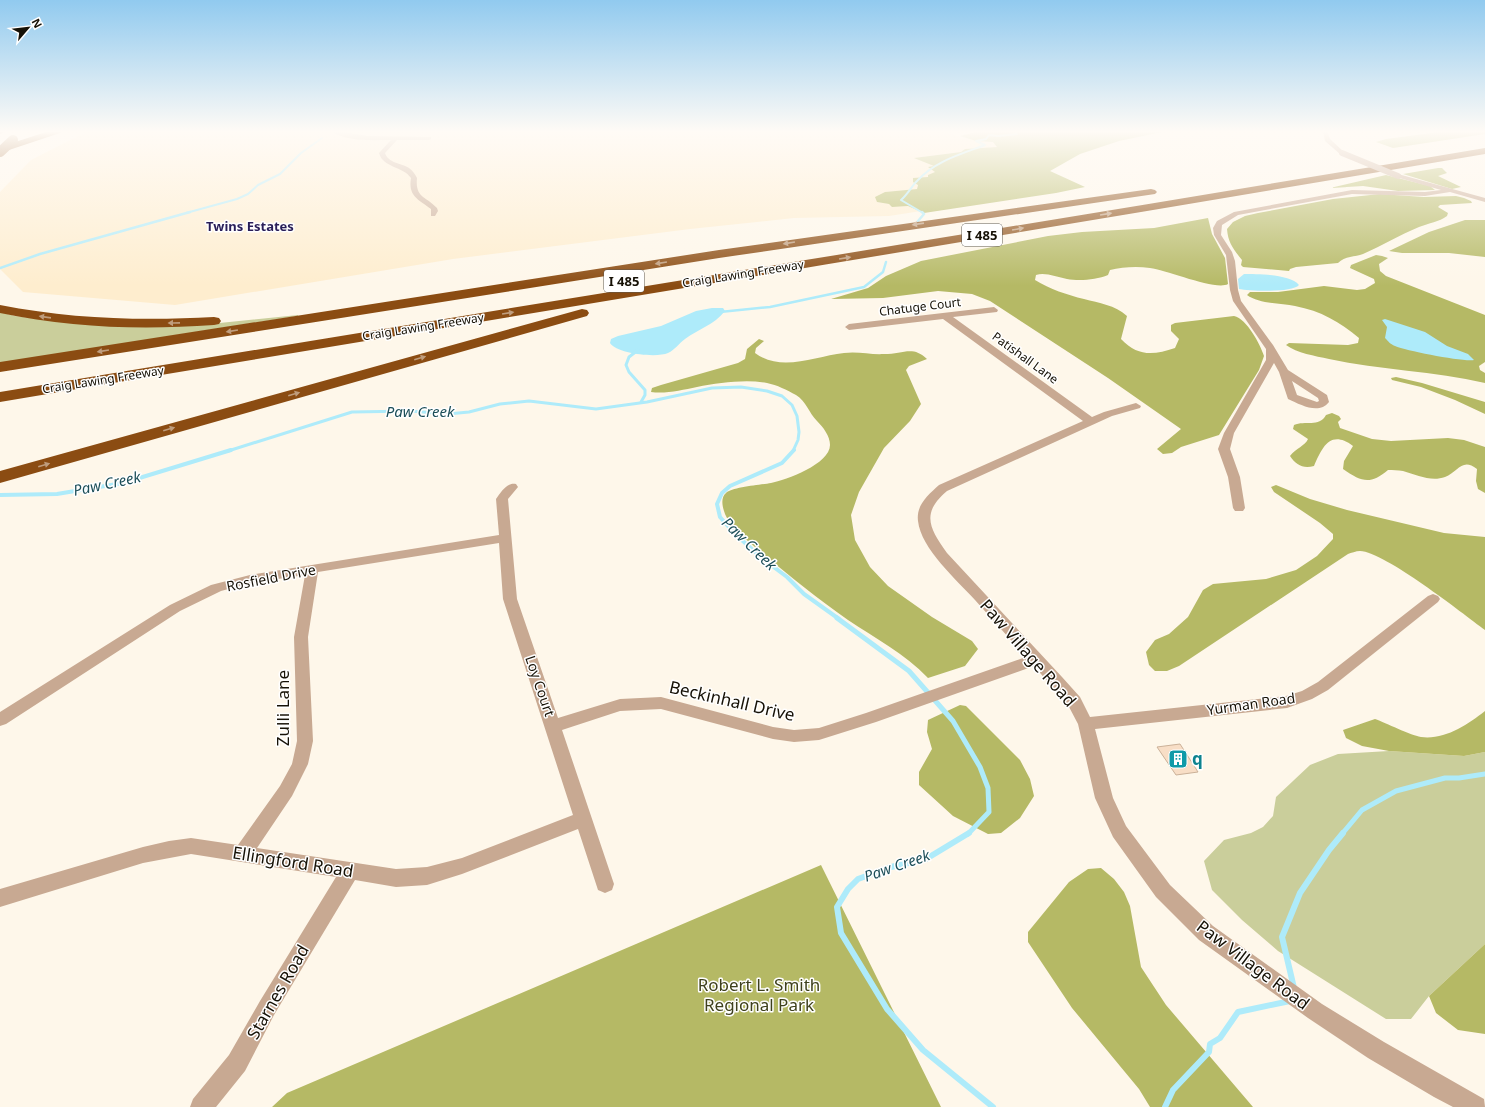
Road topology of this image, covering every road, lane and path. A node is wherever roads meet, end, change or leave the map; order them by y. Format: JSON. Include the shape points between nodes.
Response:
{"nodes":[{"id":1,"x":413,"y":183,"type":"edge"},
{"id":2,"x":1228,"y":183,"type":"edge"},
{"id":3,"x":1296,"y":183,"type":"edge"},
{"id":4,"x":1420,"y":183,"type":"edge"},
{"id":5,"x":1163,"y":190,"type":"dead end"},
{"id":6,"x":1448,"y":191,"type":"junction"},
{"id":7,"x":1485,"y":200,"type":"edge"},
{"id":8,"x":433,"y":215,"type":"dead end"},
{"id":9,"x":806,"y":265,"type":"junction"},
{"id":10,"x":574,"y":277,"type":"junction"},
{"id":11,"x":0,"y":309,"type":"edge"},
{"id":12,"x":994,"y":310,"type":"dead end"},
{"id":13,"x":945,"y":316,"type":"junction"},
{"id":14,"x":849,"y":327,"type":"dead end"},
{"id":15,"x":253,"y":340,"type":"dead end"},
{"id":16,"x":336,"y":341,"type":"junction"},
{"id":17,"x":1270,"y":350,"type":"junction"},
{"id":18,"x":0,"y":367,"type":"edge"},
{"id":19,"x":1284,"y":372,"type":"dead end"},
{"id":20,"x":0,"y":397,"type":"edge"},
{"id":21,"x":0,"y":405,"type":"edge"},
{"id":22,"x":1136,"y":406,"type":"dead end"},
{"id":23,"x":1090,"y":421,"type":"junction"},
{"id":24,"x":0,"y":477,"type":"edge"},
{"id":25,"x":512,"y":487,"type":"dead end"},
{"id":26,"x":1240,"y":508,"type":"dead end"},
{"id":27,"x":505,"y":538,"type":"junction"},
{"id":28,"x":312,"y":570,"type":"junction"},
{"id":29,"x":1433,"y":599,"type":"dead end"},
{"id":30,"x":1037,"y":659,"type":"junction"},
{"id":31,"x":0,"y":720,"type":"edge"},
{"id":32,"x":1086,"y":724,"type":"junction"},
{"id":33,"x":553,"y":726,"type":"junction"},
{"id":34,"x":582,"y":820,"type":"junction"},
{"id":35,"x":243,"y":853,"type":"junction"},
{"id":36,"x":350,"y":872,"type":"junction"},
{"id":37,"x":604,"y":884,"type":"dead end"},
{"id":38,"x":0,"y":898,"type":"edge"},
{"id":39,"x":201,"y":1107,"type":"edge"},
{"id":40,"x":1476,"y":1107,"type":"edge"}],
"edges":[{"from":1,"to":8,"type":"street","via":[[412,189],[415,194],[434,208]]},
{"from":2,"to":15,"type":"highway","name":"Craig Lawing Freeway","number":"I 485"},
{"from":9,"to":3,"type":"highway","name":"Craig Lawing Freeway","number":"I 485","one_way":true},
{"from":4,"to":6,"type":"street","bridge":true},
{"from":5,"to":10,"type":"highway","one_way":true,"via":[[887,228]]},
{"from":6,"to":7,"type":"street"},
{"from":6,"to":17,"type":"street","via":[[1425,194],[1346,192],[1236,213],[1218,225],[1217,236],[1231,258],[1233,294]]},
{"from":16,"to":9,"type":"highway","name":"Craig Lawing Freeway","number":"I 485","one_way":true,"via":[[756,271]]},
{"from":24,"to":9,"type":"highway","one_way":true,"via":[[590,311]]},
{"from":10,"to":11,"type":"highway","one_way":true,"via":[[260,317],[189,322],[64,320]]},
{"from":10,"to":18,"type":"highway","one_way":true},
{"from":12,"to":13,"type":"street","name":"Chatuge Court"},
{"from":13,"to":14,"type":"street","name":"Chatuge Court"},
{"from":13,"to":23,"type":"street","name":"Patishall Lane"},
{"from":16,"to":20,"type":"highway","name":"Craig Lawing Freeway","number":"I 485"},
{"from":16,"to":21,"type":"highway"},
{"from":17,"to":19,"type":"street"},
{"from":17,"to":26,"type":"street","via":[[1271,360],[1229,433],[1224,449],[1234,476]]},
{"from":22,"to":23,"type":"street","name":"Paw Village Road"},
{"from":23,"to":30,"type":"street","name":"Paw Village Road","via":[[943,488],[933,495],[924,509],[924,523],[929,538],[942,556]]},
{"from":25,"to":27,"type":"street","name":"Loy Court","via":[[502,499]]},
{"from":27,"to":28,"type":"street","name":"Rosfield Drive"},
{"from":27,"to":33,"type":"street","name":"Loy Court","via":[[510,600]]},
{"from":28,"to":31,"type":"street","name":"Rosfield Drive","via":[[233,583],[198,596],[175,608]]},
{"from":28,"to":35,"type":"street","name":"Zulli Lane","via":[[301,638],[305,741],[300,764],[286,791]]},
{"from":29,"to":32,"type":"street","name":"Yurman Road","via":[[1323,686],[1307,695],[1287,702]]},
{"from":30,"to":32,"type":"street","name":"Paw Village Road","via":[[1074,701]]},
{"from":30,"to":33,"type":"street","name":"Beckinhall Drive","via":[[819,734],[794,736],[774,733],[661,703],[620,705]]},
{"from":32,"to":40,"type":"street","name":"Paw Village Road","via":[[1104,798],[1124,840],[1163,891],[1200,928],[1315,1011],[1376,1050]]},
{"from":33,"to":34,"type":"street","name":"Loy Court"},
{"from":34,"to":36,"type":"street","name":"Ellingford Road","via":[[462,866],[427,876],[396,878]]},
{"from":34,"to":37,"type":"street","name":"Loy Court"},
{"from":35,"to":36,"type":"street","name":"Ellingford Road"},
{"from":35,"to":38,"type":"street","name":"Ellingford Road","via":[[191,846],[169,849],[143,854]]},
{"from":36,"to":39,"type":"street","name":"Starnes Road","via":[[267,1008],[237,1063]]}]}
